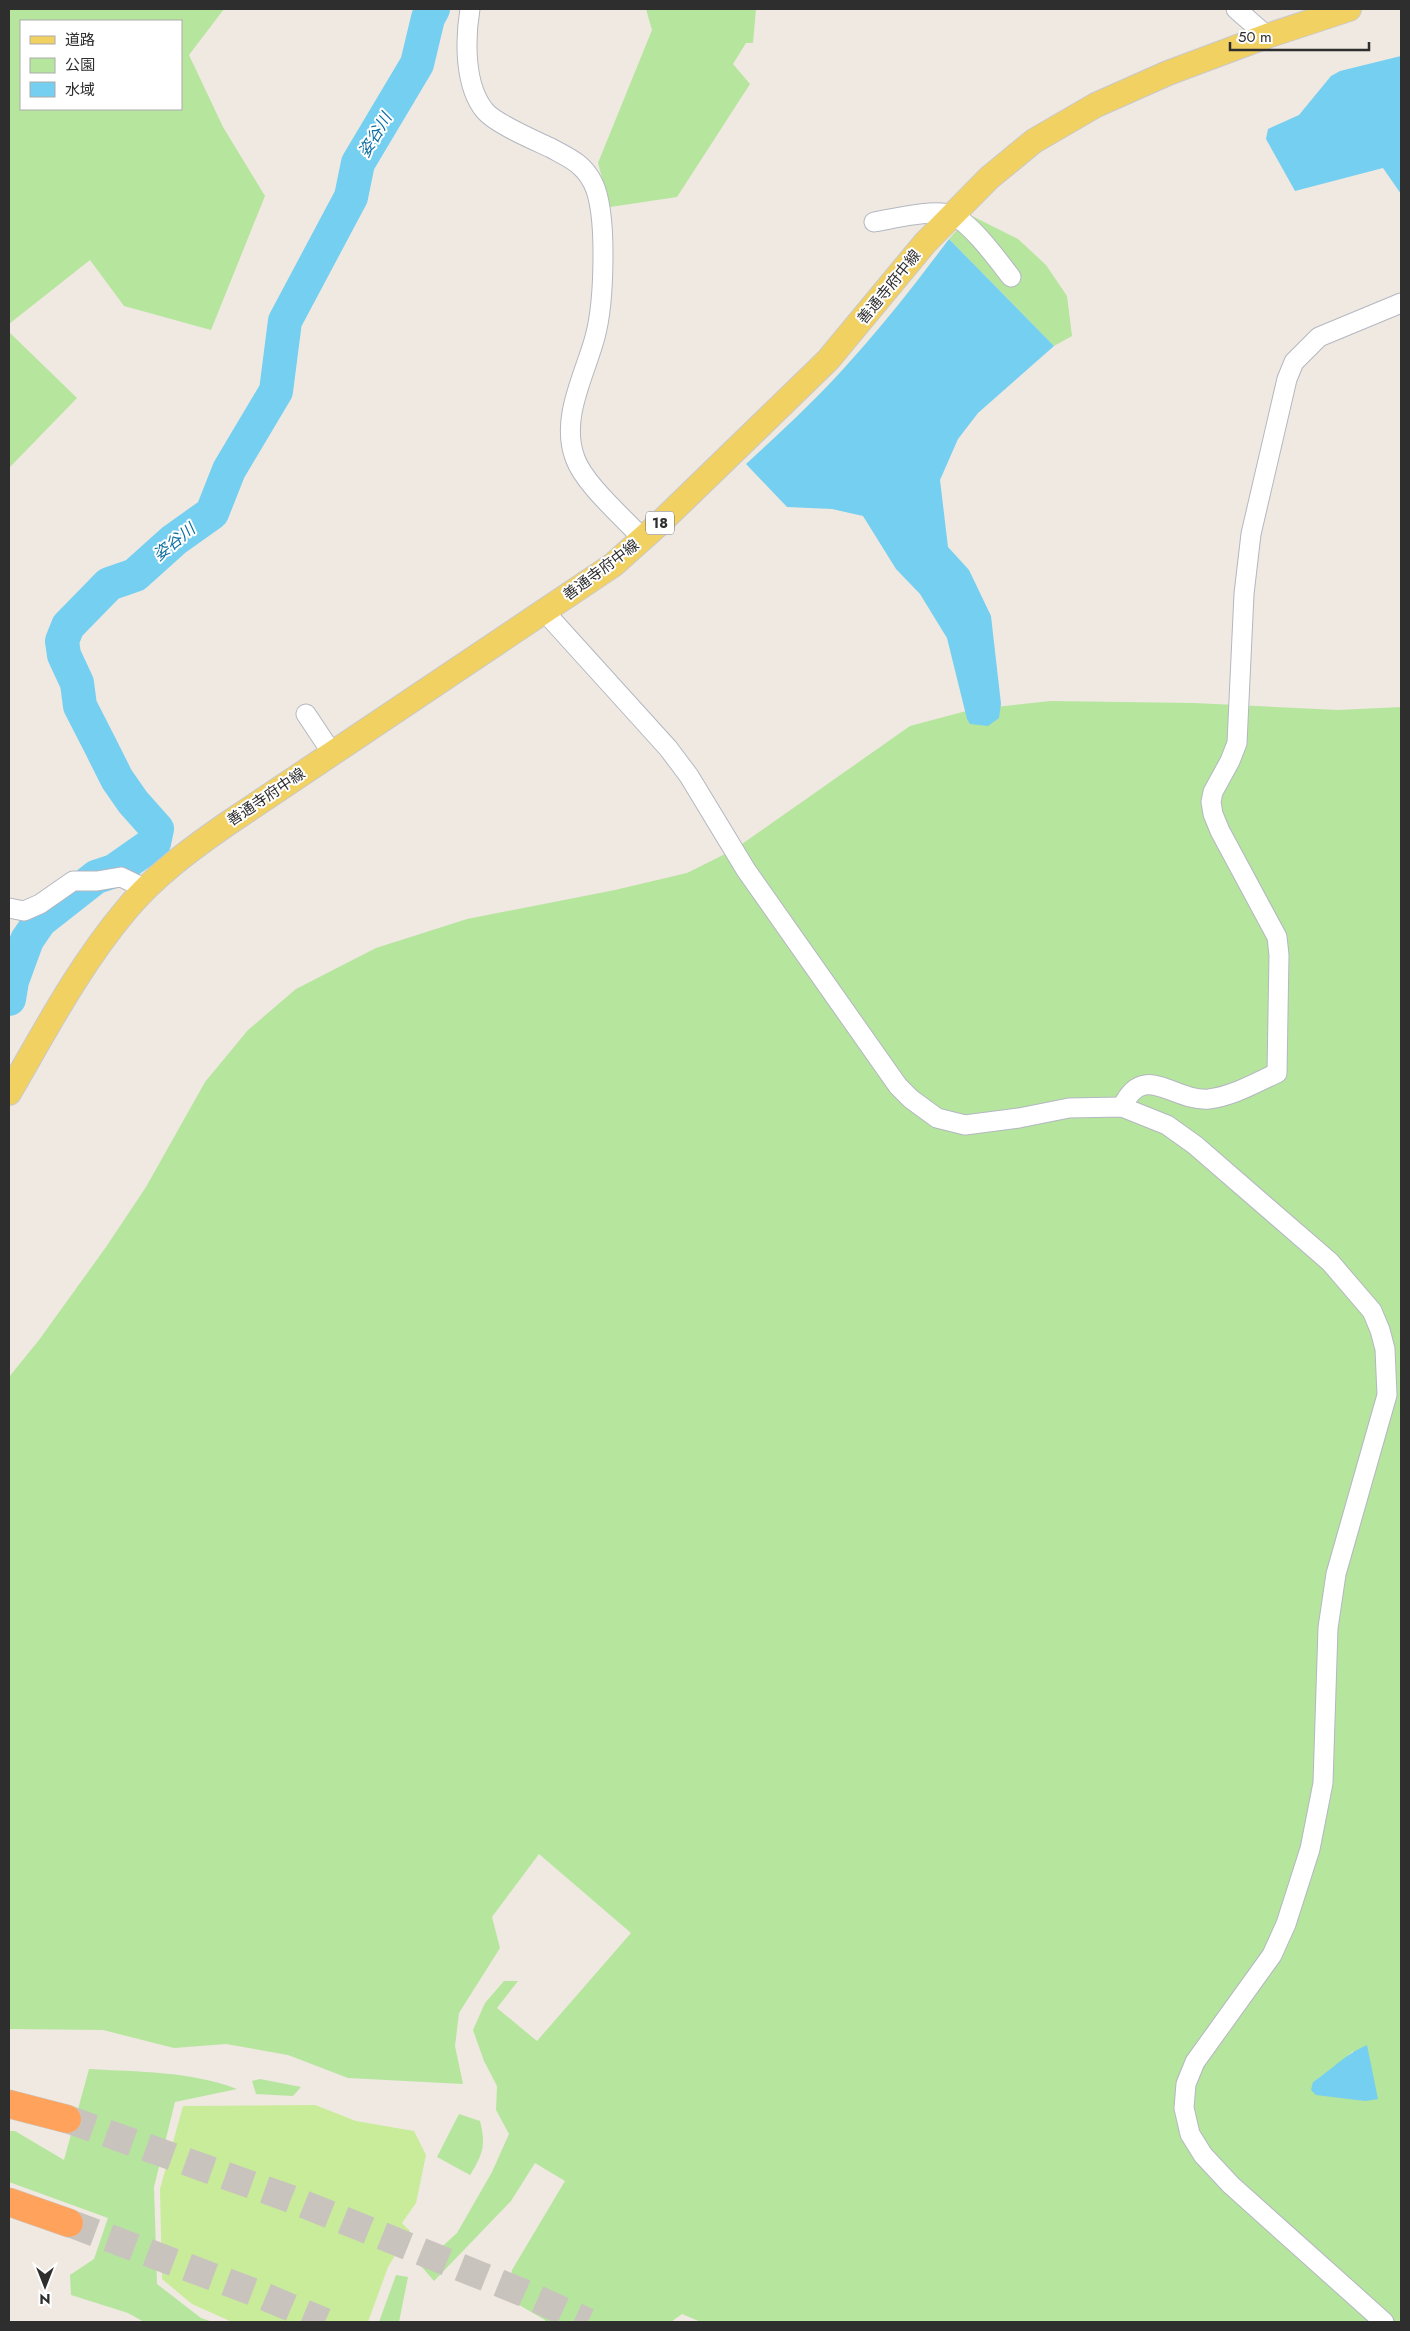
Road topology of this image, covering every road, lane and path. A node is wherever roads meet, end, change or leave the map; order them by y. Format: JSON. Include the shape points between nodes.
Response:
{"nodes":[{"id":1,"x":470,"y":9,"type":"edge"},
{"id":2,"x":1236,"y":9,"type":"edge"},
{"id":3,"x":1349,"y":9,"type":"edge"},
{"id":4,"x":1267,"y":36,"type":"junction"},
{"id":5,"x":951,"y":215,"type":"junction"},
{"id":6,"x":874,"y":222,"type":"dead end"},
{"id":7,"x":1011,"y":277,"type":"dead end"},
{"id":8,"x":1401,"y":304,"type":"edge"},
{"id":9,"x":642,"y":538,"type":"junction"},
{"id":10,"x":544,"y":611,"type":"junction"},
{"id":11,"x":306,"y":714,"type":"dead end"},
{"id":12,"x":332,"y":753,"type":"junction"},
{"id":13,"x":146,"y":889,"type":"junction"},
{"id":14,"x":9,"y":908,"type":"edge"},
{"id":15,"x":9,"y":1093,"type":"edge"},
{"id":16,"x":1122,"y":1107,"type":"junction"},
{"id":17,"x":9,"y":2104,"type":"edge"},
{"id":18,"x":67,"y":2119,"type":"tunnel mouth"},
{"id":19,"x":9,"y":2202,"type":"edge"},
{"id":20,"x":69,"y":2223,"type":"tunnel mouth"},
{"id":21,"x":1384,"y":2322,"type":"edge"}],
"edges":[{"from":1,"to":9,"type":"street","via":[[467,60],[473,86],[485,112],[578,162],[594,184],[600,215],[604,282],[596,335],[569,424],[571,444],[583,474]]},
{"from":2,"to":4,"type":"street"},
{"from":3,"to":4,"type":"main road","name":"善通寺府中線","number":"18"},
{"from":4,"to":5,"type":"main road","name":"善通寺府中線","number":"18","via":[[1145,83],[1061,124],[1012,158]]},
{"from":5,"to":6,"type":"street","via":[[916,214]]},
{"from":5,"to":7,"type":"street","via":[[976,235]]},
{"from":5,"to":9,"type":"main road","name":"善通寺府中線","number":"18","via":[[828,360]]},
{"from":8,"to":16,"type":"street","via":[[1318,337],[1294,362],[1286,379],[1251,534],[1244,594],[1237,743],[1210,802],[1220,831],[1277,937],[1277,1073],[1228,1096],[1207,1099],[1146,1084],[1132,1090]]},
{"from":9,"to":10,"type":"main road","name":"善通寺府中線","number":"18","via":[[612,564]]},
{"from":10,"to":12,"type":"main road","name":"善通寺府中線","number":"18"},
{"from":10,"to":16,"type":"street","via":[[668,748],[689,776],[750,877],[898,1086],[911,1099],[937,1118],[965,1125],[1069,1108]]},
{"from":11,"to":12,"type":"street"},
{"from":12,"to":13,"type":"main road","name":"善通寺府中線","number":"18","via":[[201,842]]},
{"from":13,"to":14,"type":"street","via":[[121,877],[73,881],[40,904],[24,910]]},
{"from":13,"to":15,"type":"main road","name":"善通寺府中線","number":"18","via":[[126,910],[87,964]]},
{"from":16,"to":21,"type":"street","via":[[1167,1126],[1195,1146],[1330,1262],[1372,1311],[1385,1349],[1387,1395],[1333,1592],[1328,1628],[1323,1783],[1310,1848],[1272,1955],[1195,2062],[1186,2084],[1184,2108],[1190,2134],[1203,2155],[1225,2179]]},
{"from":17,"to":18,"type":"highway"},
{"from":19,"to":20,"type":"highway"}]}
